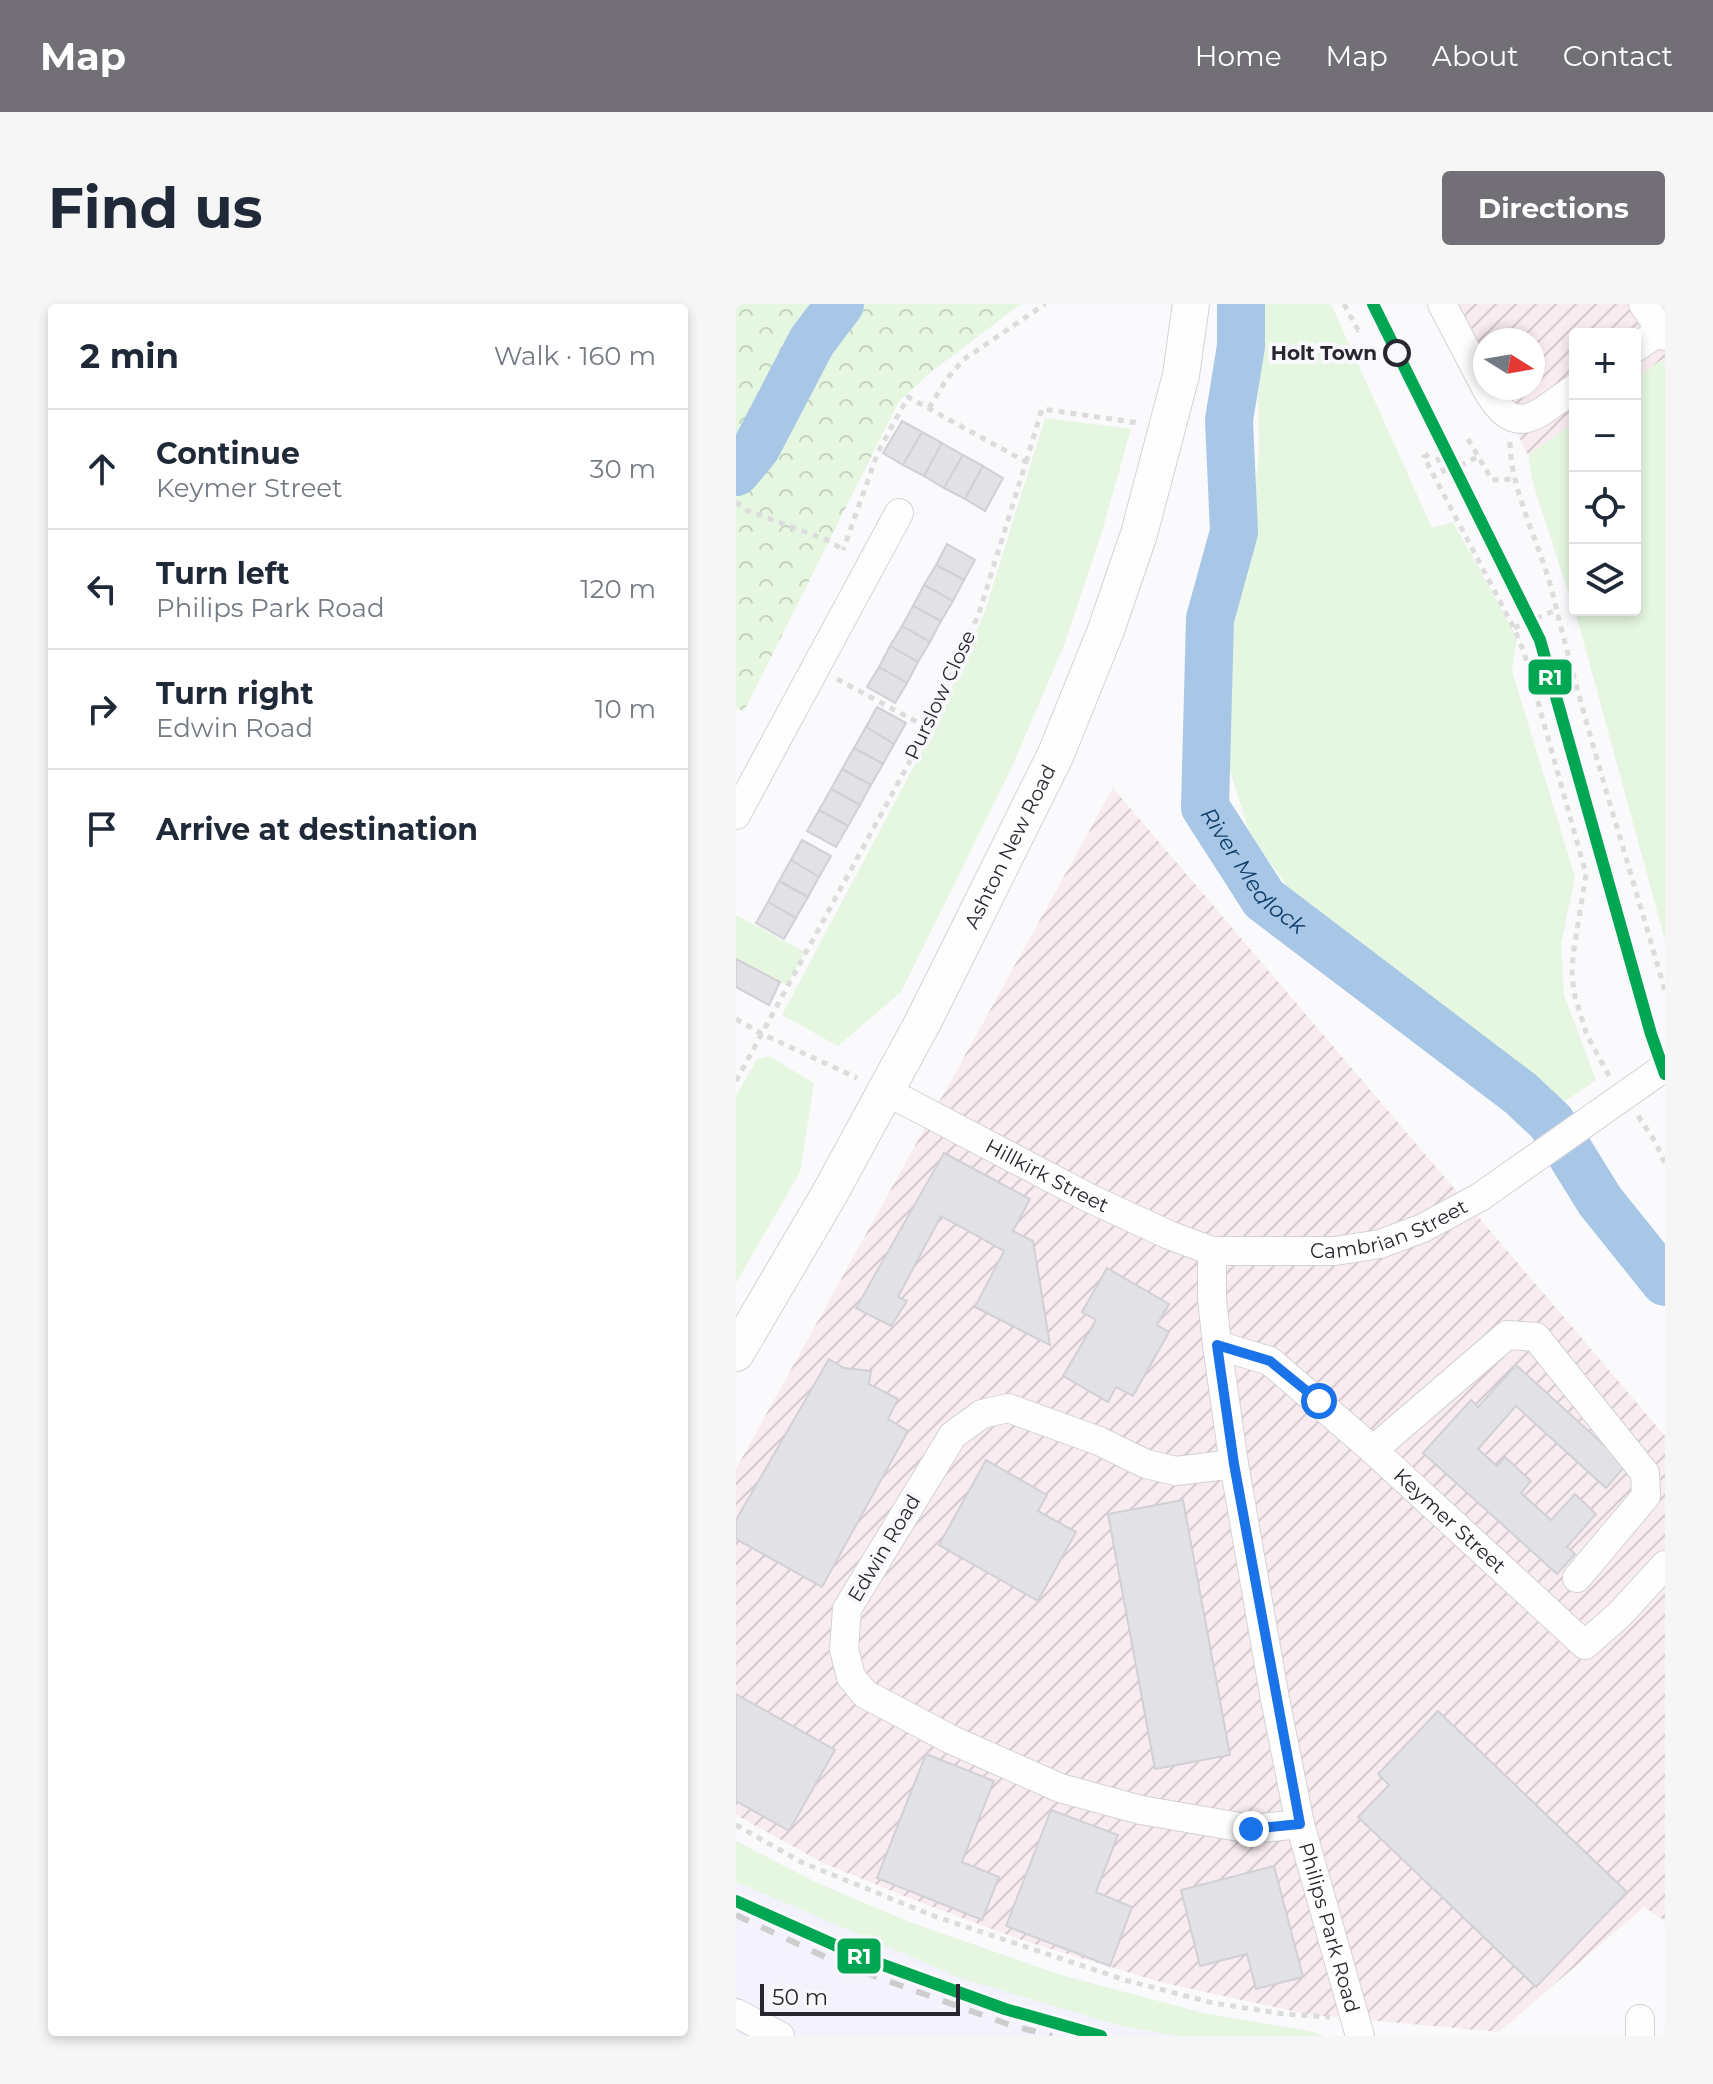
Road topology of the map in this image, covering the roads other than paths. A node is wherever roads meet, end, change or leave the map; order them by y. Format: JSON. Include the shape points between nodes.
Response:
{"nodes":[{"id":1,"x":1191,"y":304,"type":"edge"},
{"id":2,"x":1442,"y":304,"type":"edge"},
{"id":3,"x":1643,"y":304,"type":"edge"},
{"id":4,"x":1664,"y":331,"type":"edge"},
{"id":5,"x":1641,"y":344,"type":"edge"},
{"id":6,"x":1473,"y":362,"type":"edge"},
{"id":7,"x":1569,"y":392,"type":"edge"},
{"id":8,"x":1493,"y":400,"type":"edge"},
{"id":9,"x":899,"y":513,"type":"dead end"},
{"id":10,"x":736,"y":815,"type":"edge"},
{"id":11,"x":1665,"y":1067,"type":"edge"},
{"id":12,"x":886,"y":1091,"type":"junction"},
{"id":13,"x":1212,"y":1251,"type":"junction"},
{"id":14,"x":1217,"y":1345,"type":"junction"},
{"id":15,"x":736,"y":1353,"type":"edge"},
{"id":16,"x":1373,"y":1450,"type":"junction"},
{"id":17,"x":1234,"y":1464,"type":"junction"},
{"id":18,"x":1665,"y":1565,"type":"edge"},
{"id":19,"x":1577,"y":1578,"type":"dead end"},
{"id":20,"x":1300,"y":1824,"type":"junction"},
{"id":21,"x":736,"y":2013,"type":"edge"},
{"id":22,"x":1358,"y":2026,"type":"edge"},
{"id":23,"x":780,"y":2036,"type":"edge"}],
"edges":[{"from":1,"to":12,"type":"main road","name":"Ashton New Road","via":[[1168,428],[1106,630],[1056,754]]},
{"from":2,"to":6,"type":"street"},
{"from":3,"to":4,"type":"street"},
{"from":4,"to":5,"type":"street"},
{"from":7,"to":8,"type":"street","via":[[1520,419],[1500,412]]},
{"from":9,"to":10,"type":"street"},
{"from":11,"to":13,"type":"street","name":"Cambrian Street","bridge":true,"via":[[1480,1197],[1423,1228],[1380,1244],[1335,1251]]},
{"from":12,"to":13,"type":"street","name":"Hillkirk Street","via":[[1089,1198]]},
{"from":12,"to":15,"type":"main road","name":"Ashton New Road"},
{"from":13,"to":14,"type":"street","name":"Philips Park Road"},
{"from":14,"to":16,"type":"street","name":"Keymer Street","via":[[1270,1361]]},
{"from":14,"to":17,"type":"street","name":"Philips Park Road"},
{"from":16,"to":18,"type":"street","name":"Keymer Street","via":[[1585,1645]]},
{"from":16,"to":19,"type":"street","via":[[1507,1335],[1536,1337],[1645,1473],[1646,1496]]},
{"from":17,"to":20,"type":"street","name":"Philips Park Road"},
{"from":17,"to":20,"type":"street","name":"Edwin Road","via":[[1176,1471],[1008,1408],[982,1414],[953,1435],[847,1609],[844,1649],[851,1677],[865,1694],[1060,1788],[1141,1810],[1251,1829]]},
{"from":20,"to":22,"type":"street","name":"Philips Park Road"},
{"from":21,"to":23,"type":"street"}]}
